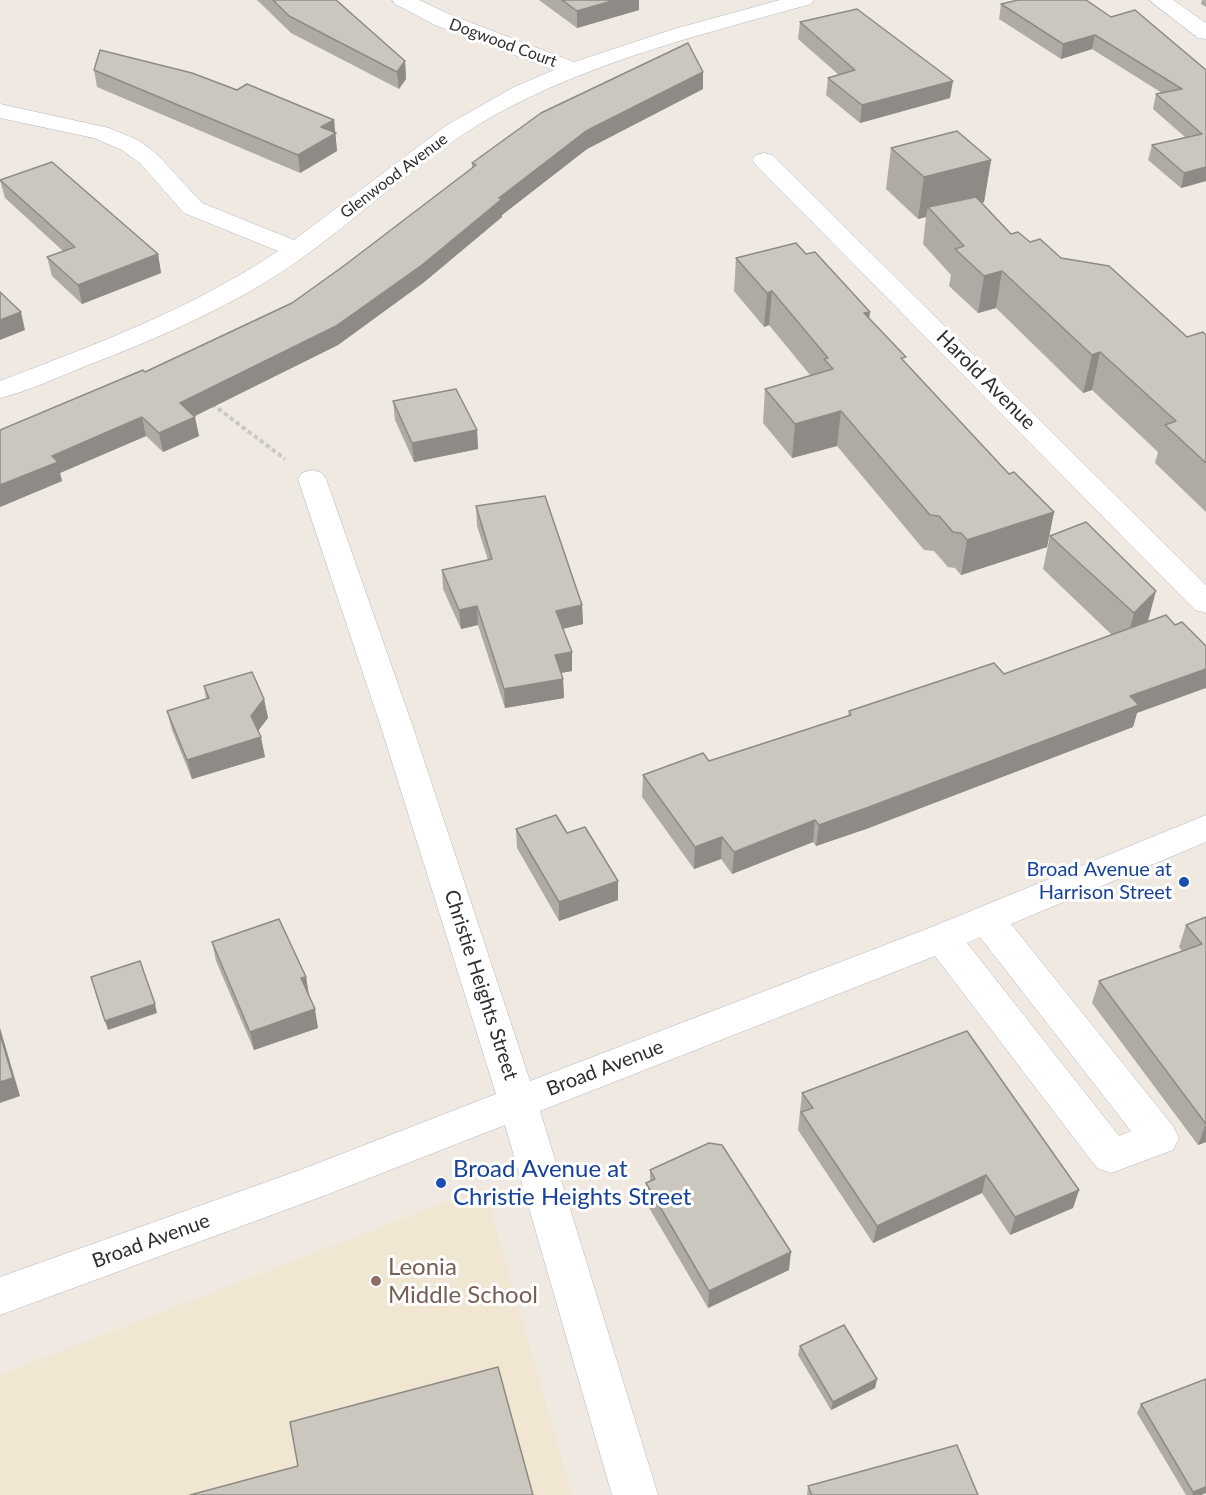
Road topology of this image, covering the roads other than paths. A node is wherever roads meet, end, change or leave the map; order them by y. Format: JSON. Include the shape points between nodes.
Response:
{"nodes":[{"id":1,"x":402,"y":0,"type":"edge"},
{"id":2,"x":804,"y":0,"type":"edge"},
{"id":3,"x":1159,"y":0,"type":"edge"},
{"id":4,"x":1206,"y":33,"type":"edge"},
{"id":5,"x":573,"y":69,"type":"junction"},
{"id":6,"x":0,"y":111,"type":"edge"},
{"id":7,"x":764,"y":160,"type":"dead end"},
{"id":8,"x":297,"y":250,"type":"junction"},
{"id":9,"x":0,"y":390,"type":"edge"},
{"id":10,"x":312,"y":480,"type":"road end"},
{"id":11,"x":1206,"y":603,"type":"edge"},
{"id":12,"x":1206,"y":828,"type":"edge"},
{"id":13,"x":986,"y":919,"type":"junction"},
{"id":14,"x":942,"y":938,"type":"junction"},
{"id":15,"x":518,"y":1102,"type":"junction"},
{"id":16,"x":0,"y":1296,"type":"edge"},
{"id":17,"x":635,"y":1495,"type":"edge"}],
"edges":[{"from":1,"to":5,"type":"street","name":"Dogwood Court","via":[[443,20]]},
{"from":2,"to":5,"type":"street","name":"Glenwood Avenue","via":[[685,31]]},
{"from":3,"to":4,"type":"street"},
{"from":5,"to":8,"type":"street","name":"Glenwood Avenue","via":[[485,112],[438,141]]},
{"from":6,"to":8,"type":"street","via":[[101,133],[130,145],[148,158],[193,208]]},
{"from":7,"to":11,"type":"street","name":"Harold Avenue"},
{"from":8,"to":9,"type":"street","name":"Glenwood Avenue","via":[[209,303]]},
{"from":10,"to":15,"type":"street","name":"Christie Heights Street","via":[[397,727]]},
{"from":12,"to":13,"type":"street","name":"Broad Avenue"},
{"from":13,"to":14,"type":"street","name":"Broad Avenue"},
{"from":13,"to":14,"type":"street","via":[[1159,1138],[1111,1156]]},
{"from":14,"to":15,"type":"street","name":"Broad Avenue"},
{"from":15,"to":16,"type":"street","name":"Broad Avenue","via":[[312,1183]]},
{"from":15,"to":17,"type":"street","name":"Christie Heights Street"}]}
